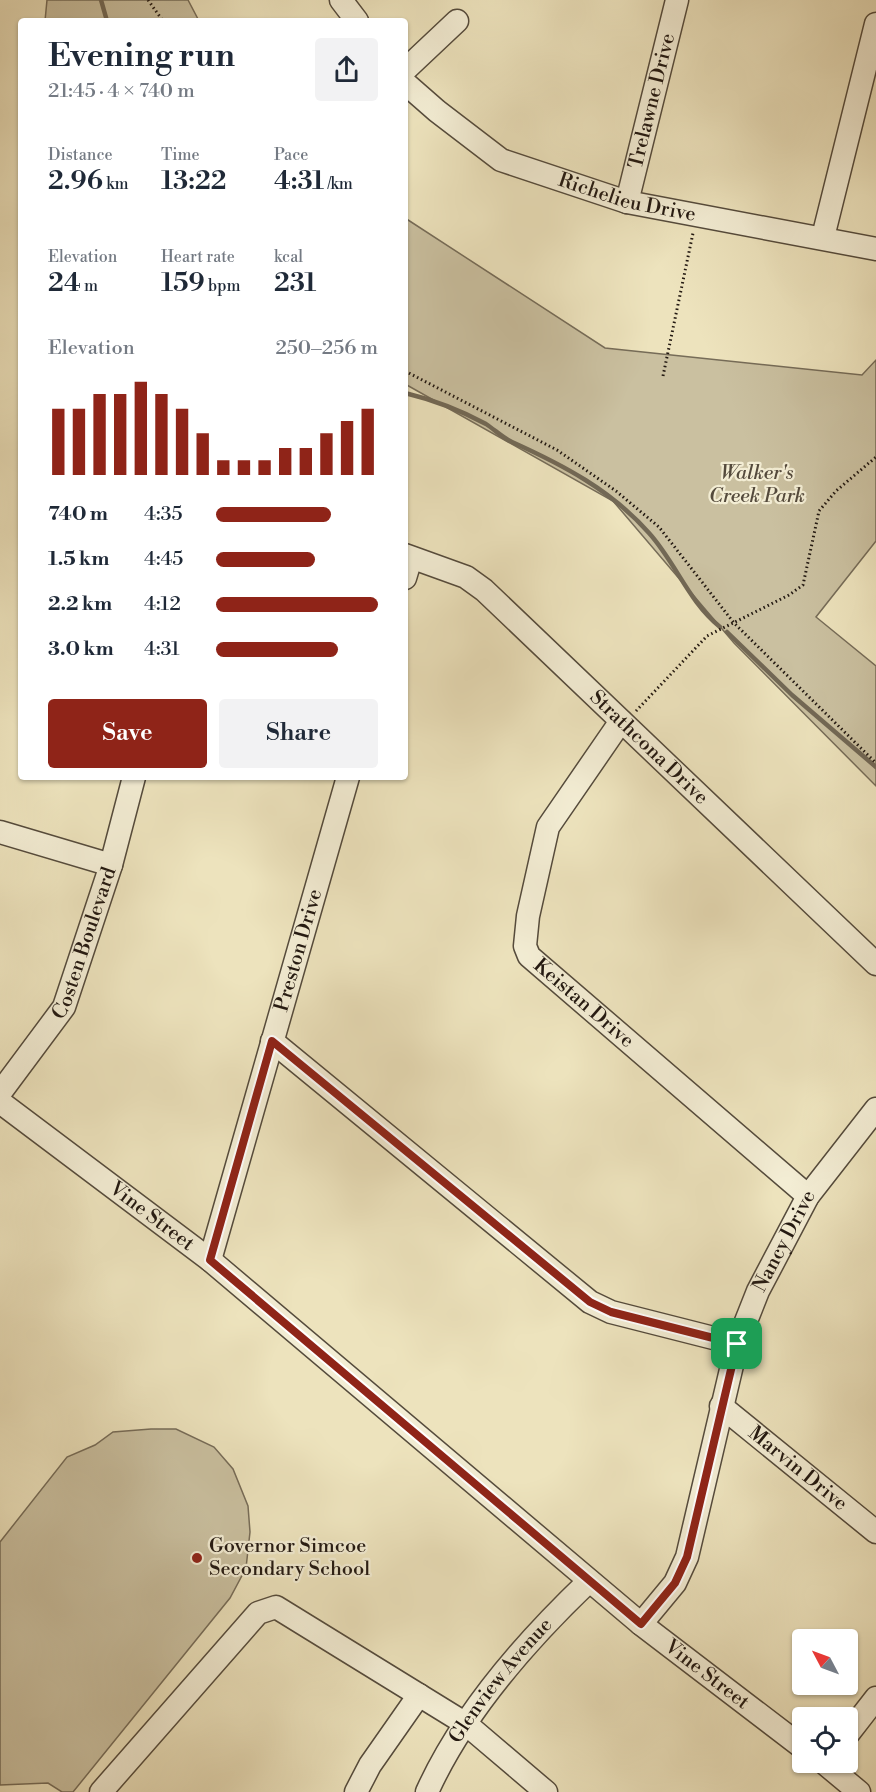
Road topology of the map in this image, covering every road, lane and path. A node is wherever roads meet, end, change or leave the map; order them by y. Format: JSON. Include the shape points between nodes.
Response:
{"nodes":[{"id":1,"x":148,"y":0,"type":"edge"},
{"id":2,"x":341,"y":0,"type":"edge"},
{"id":3,"x":677,"y":0,"type":"edge"},
{"id":4,"x":161,"y":18,"type":"edge"},
{"id":5,"x":355,"y":18,"type":"edge"},
{"id":6,"x":457,"y":21,"type":"dead end"},
{"id":7,"x":876,"y":24,"type":"edge"},
{"id":8,"x":408,"y":67,"type":"edge"},
{"id":9,"x":408,"y":85,"type":"edge"},
{"id":10,"x":627,"y":202,"type":"junction"},
{"id":11,"x":697,"y":214,"type":"junction"},
{"id":12,"x":823,"y":237,"type":"junction"},
{"id":13,"x":876,"y":249,"type":"edge"},
{"id":14,"x":408,"y":373,"type":"edge"},
{"id":15,"x":663,"y":376,"type":"dead end"},
{"id":16,"x":876,"y":457,"type":"edge"},
{"id":17,"x":408,"y":564,"type":"edge"},
{"id":18,"x":734,"y":623,"type":"junction"},
{"id":19,"x":621,"y":721,"type":"junction"},
{"id":20,"x":876,"y":763,"type":"edge"},
{"id":21,"x":133,"y":780,"type":"edge"},
{"id":22,"x":347,"y":780,"type":"edge"},
{"id":23,"x":0,"y":832,"type":"edge"},
{"id":24,"x":111,"y":865,"type":"junction"},
{"id":25,"x":876,"y":964,"type":"edge"},
{"id":26,"x":272,"y":1041,"type":"junction"},
{"id":27,"x":0,"y":1093,"type":"edge"},
{"id":28,"x":0,"y":1101,"type":"edge"},
{"id":29,"x":876,"y":1109,"type":"edge"},
{"id":30,"x":808,"y":1196,"type":"junction"},
{"id":31,"x":210,"y":1260,"type":"junction"},
{"id":32,"x":737,"y":1344,"type":"junction"},
{"id":33,"x":721,"y":1406,"type":"junction"},
{"id":34,"x":876,"y":1532,"type":"edge"},
{"id":35,"x":590,"y":1581,"type":"junction"},
{"id":36,"x":641,"y":1624,"type":"junction"},
{"id":37,"x":419,"y":1695,"type":"junction"},
{"id":38,"x":876,"y":1698,"type":"edge"},
{"id":39,"x":858,"y":1721,"type":"edge"},
{"id":40,"x":466,"y":1724,"type":"junction"},
{"id":41,"x":792,"y":1739,"type":"edge"},
{"id":42,"x":836,"y":1773,"type":"edge"},
{"id":43,"x":101,"y":1792,"type":"edge"},
{"id":44,"x":356,"y":1792,"type":"edge"},
{"id":45,"x":427,"y":1792,"type":"edge"},
{"id":46,"x":546,"y":1792,"type":"edge"},
{"id":47,"x":859,"y":1792,"type":"edge"}],
"edges":[{"from":1,"to":4,"type":"path"},
{"from":2,"to":5,"type":"street"},
{"from":3,"to":10,"type":"street","name":"Trelawne Drive"},
{"from":6,"to":8,"type":"street"},
{"from":7,"to":12,"type":"street"},
{"from":9,"to":10,"type":"street","name":"Richelieu Drive","via":[[501,160]]},
{"from":10,"to":11,"type":"street","name":"Richelieu Drive"},
{"from":11,"to":12,"type":"street","name":"Richelieu Drive"},
{"from":11,"to":15,"type":"path"},
{"from":12,"to":13,"type":"street","name":"Richelieu Drive"},
{"from":14,"to":18,"type":"path","via":[[557,450],[616,491],[659,527]]},
{"from":16,"to":18,"type":"path","via":[[819,511],[803,585]]},
{"from":17,"to":19,"type":"street","name":"Strathcona Drive","via":[[466,577],[484,590]]},
{"from":18,"to":19,"type":"path","via":[[707,636],[637,711]]},
{"from":18,"to":20,"type":"path"},
{"from":19,"to":25,"type":"street","name":"Strathcona Drive"},
{"from":19,"to":30,"type":"street","name":"Keistan Drive","via":[[548,827],[525,946],[529,956]]},
{"from":21,"to":24,"type":"street","name":"Costen Boulevard"},
{"from":22,"to":26,"type":"street","name":"Preston Drive"},
{"from":23,"to":24,"type":"street"},
{"from":24,"to":27,"type":"street","name":"Costen Boulevard","via":[[64,1007]]},
{"from":26,"to":31,"type":"street","name":"Preston Drive"},
{"from":26,"to":32,"type":"street","via":[[590,1302],[611,1312]]},
{"from":28,"to":31,"type":"street","name":"Vine Street"},
{"from":29,"to":30,"type":"street","name":"Nancy Drive"},
{"from":30,"to":32,"type":"street","name":"Nancy Drive","via":[[758,1291]]},
{"from":31,"to":35,"type":"street","name":"Vine Street"},
{"from":32,"to":33,"type":"street","name":"Nancy Drive"},
{"from":33,"to":34,"type":"street","name":"Marvin Drive"},
{"from":33,"to":36,"type":"street","name":"Nancy Drive","via":[[687,1557],[675,1583]]},
{"from":35,"to":36,"type":"street","name":"Vine Street"},
{"from":35,"to":40,"type":"street","name":"Glenview Avenue","via":[[516,1658]]},
{"from":36,"to":41,"type":"street","name":"Vine Street"},
{"from":37,"to":40,"type":"street"},
{"from":37,"to":43,"type":"street","via":[[276,1607],[258,1613]]},
{"from":37,"to":44,"type":"street"},
{"from":38,"to":39,"type":"street"},
{"from":40,"to":45,"type":"street","name":"Glenview Avenue"},
{"from":40,"to":46,"type":"street"},
{"from":42,"to":47,"type":"street"}]}
